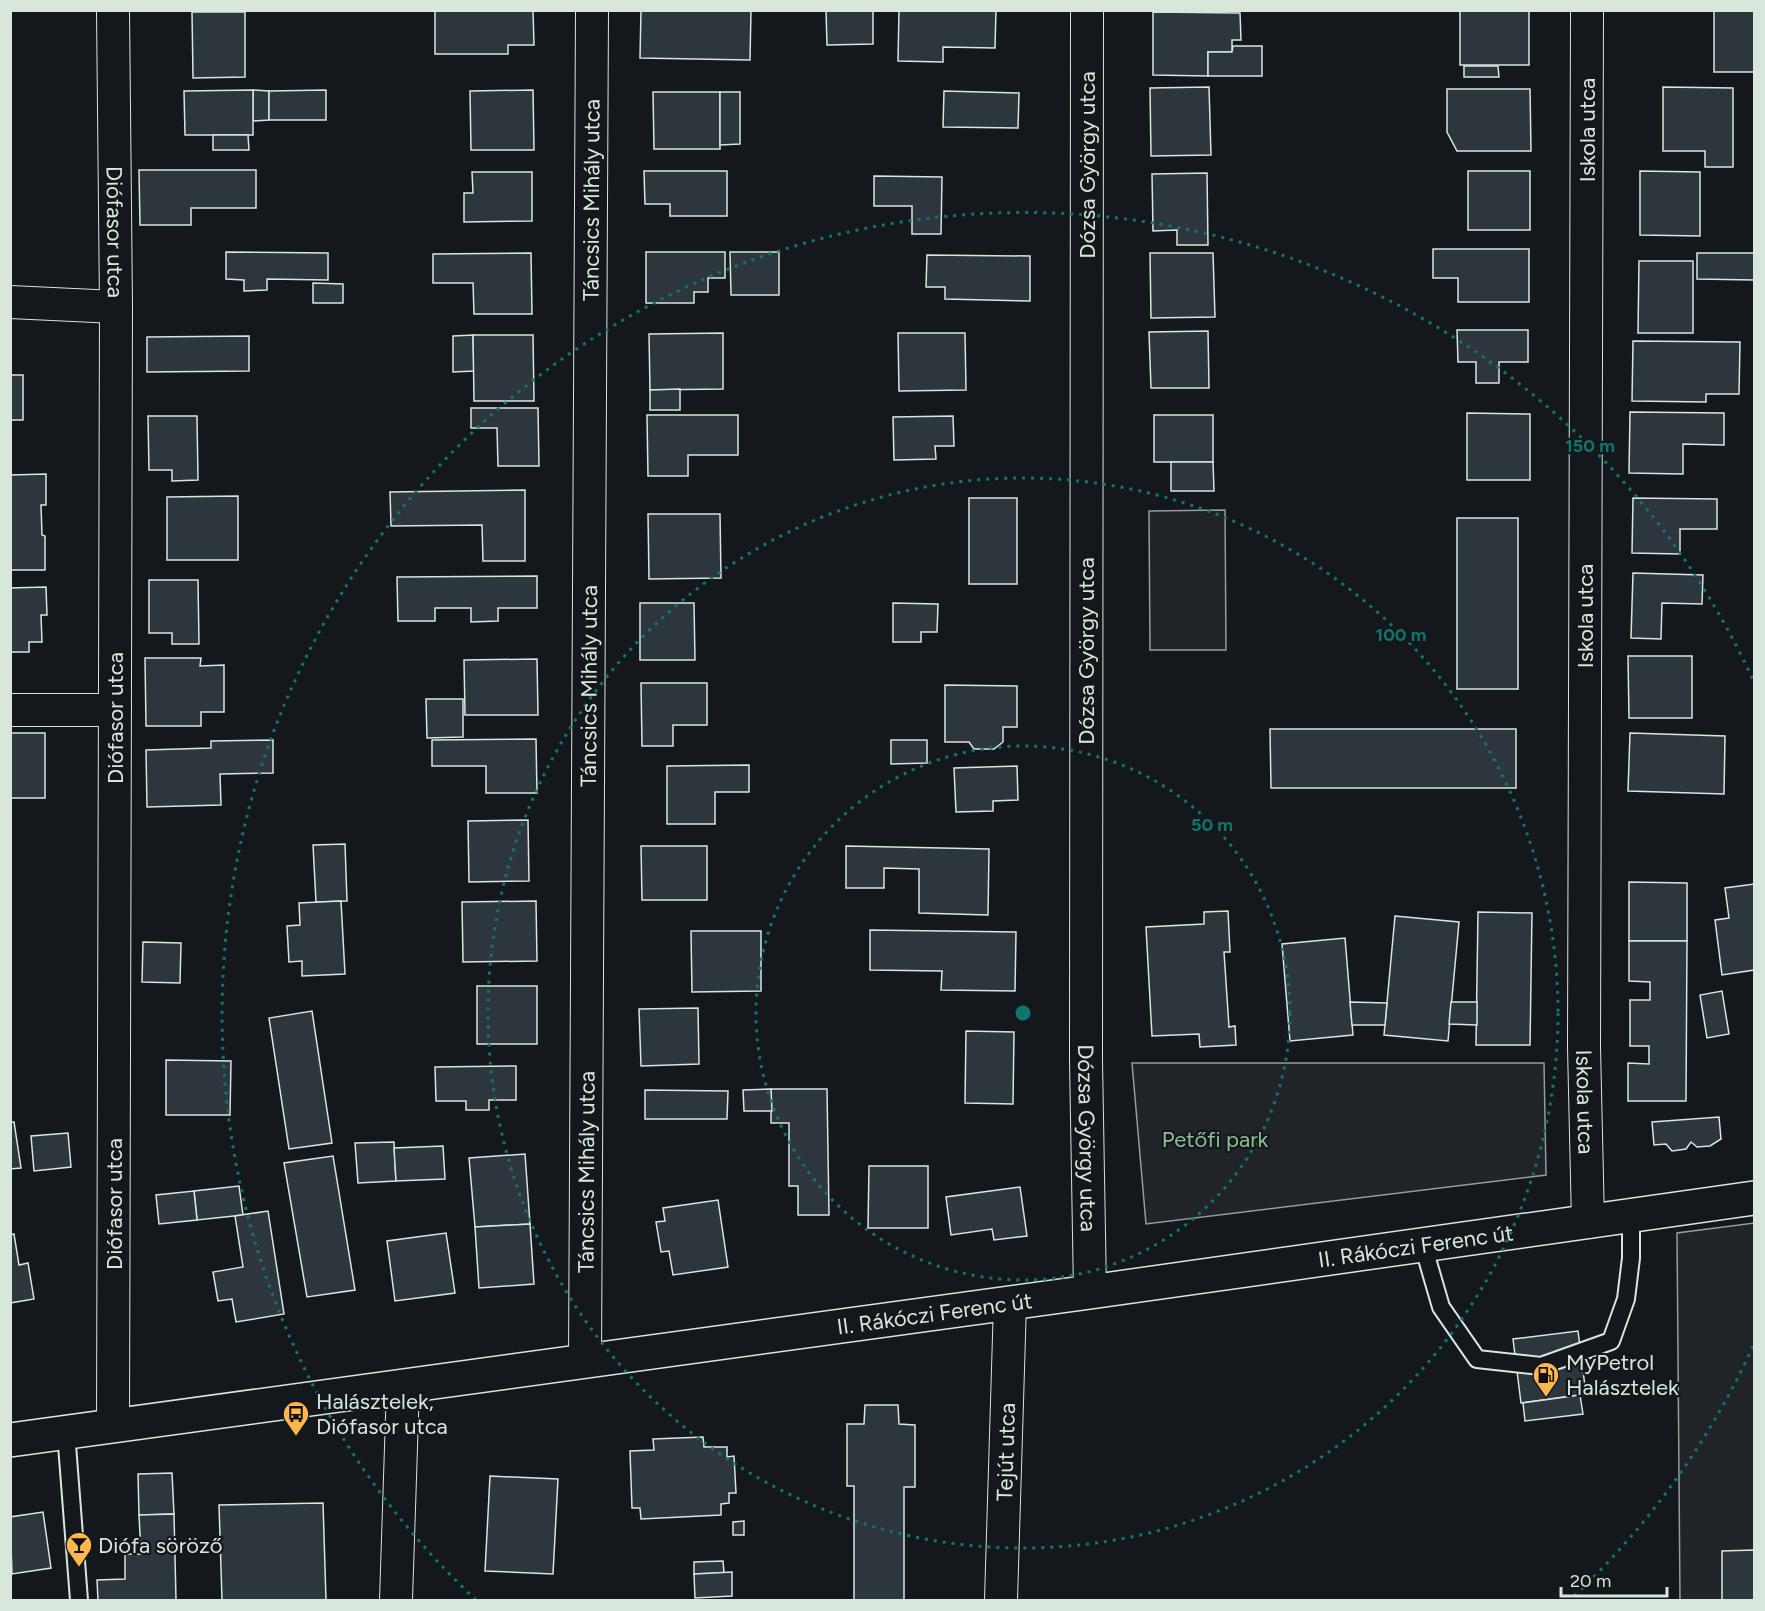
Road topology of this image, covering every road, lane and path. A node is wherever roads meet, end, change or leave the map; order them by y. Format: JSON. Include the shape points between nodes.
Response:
{"nodes":[{"id":1,"x":113,"y":10,"type":"edge"},
{"id":2,"x":592,"y":10,"type":"edge"},
{"id":3,"x":1087,"y":10,"type":"edge"},
{"id":4,"x":1587,"y":10,"type":"edge"},
{"id":5,"x":10,"y":302,"type":"edge"},
{"id":6,"x":116,"y":307,"type":"junction"},
{"id":7,"x":10,"y":710,"type":"edge"},
{"id":8,"x":115,"y":710,"type":"junction"},
{"id":9,"x":1755,"y":1198,"type":"edge"},
{"id":10,"x":1631,"y":1216,"type":"junction"},
{"id":11,"x":1588,"y":1222,"type":"junction"},
{"id":12,"x":1423,"y":1245,"type":"junction"},
{"id":13,"x":1090,"y":1292,"type":"junction"},
{"id":14,"x":1010,"y":1303,"type":"junction"},
{"id":15,"x":585,"y":1361,"type":"junction"},
{"id":16,"x":403,"y":1386,"type":"junction"},
{"id":17,"x":113,"y":1426,"type":"junction"},
{"id":18,"x":66,"y":1432,"type":"junction"},
{"id":19,"x":10,"y":1440,"type":"edge"},
{"id":20,"x":79,"y":1600,"type":"edge"},
{"id":21,"x":396,"y":1600,"type":"edge"},
{"id":22,"x":1001,"y":1600,"type":"edge"}],
"edges":[{"from":1,"to":6,"type":"street","name":"Diófasor utca"},
{"from":2,"to":15,"type":"street","name":"Táncsics Mihály utca"},
{"from":3,"to":13,"type":"street","name":"Dózsa György utca","via":[[1086,1060]]},
{"from":4,"to":11,"type":"street","name":"Iskola utca","via":[[1584,1047]]},
{"from":5,"to":6,"type":"street"},
{"from":6,"to":8,"type":"street","name":"Diófasor utca"},
{"from":7,"to":8,"type":"street"},
{"from":8,"to":17,"type":"street","name":"Diófasor utca"},
{"from":9,"to":10,"type":"main road","name":"II. Rákóczi Ferenc út"},
{"from":10,"to":11,"type":"main road","name":"II. Rákóczi Ferenc út"},
{"from":10,"to":12,"type":"lane","via":[[1626,1299],[1611,1341],[1541,1366],[1477,1359],[1441,1307]]},
{"from":11,"to":12,"type":"main road","name":"II. Rákóczi Ferenc út"},
{"from":12,"to":13,"type":"main road","name":"II. Rákóczi Ferenc út"},
{"from":13,"to":14,"type":"main road","name":"II. Rákóczi Ferenc út"},
{"from":14,"to":15,"type":"main road","name":"II. Rákóczi Ferenc út"},
{"from":14,"to":22,"type":"street","name":"Tejút utca"},
{"from":15,"to":16,"type":"main road","name":"II. Rákóczi Ferenc út"},
{"from":16,"to":17,"type":"main road","name":"II. Rákóczi Ferenc út"},
{"from":16,"to":21,"type":"street"},
{"from":17,"to":18,"type":"main road","name":"II. Rákóczi Ferenc út"},
{"from":18,"to":19,"type":"main road","name":"II. Rákóczi Ferenc út"},
{"from":18,"to":20,"type":"lane"}]}
